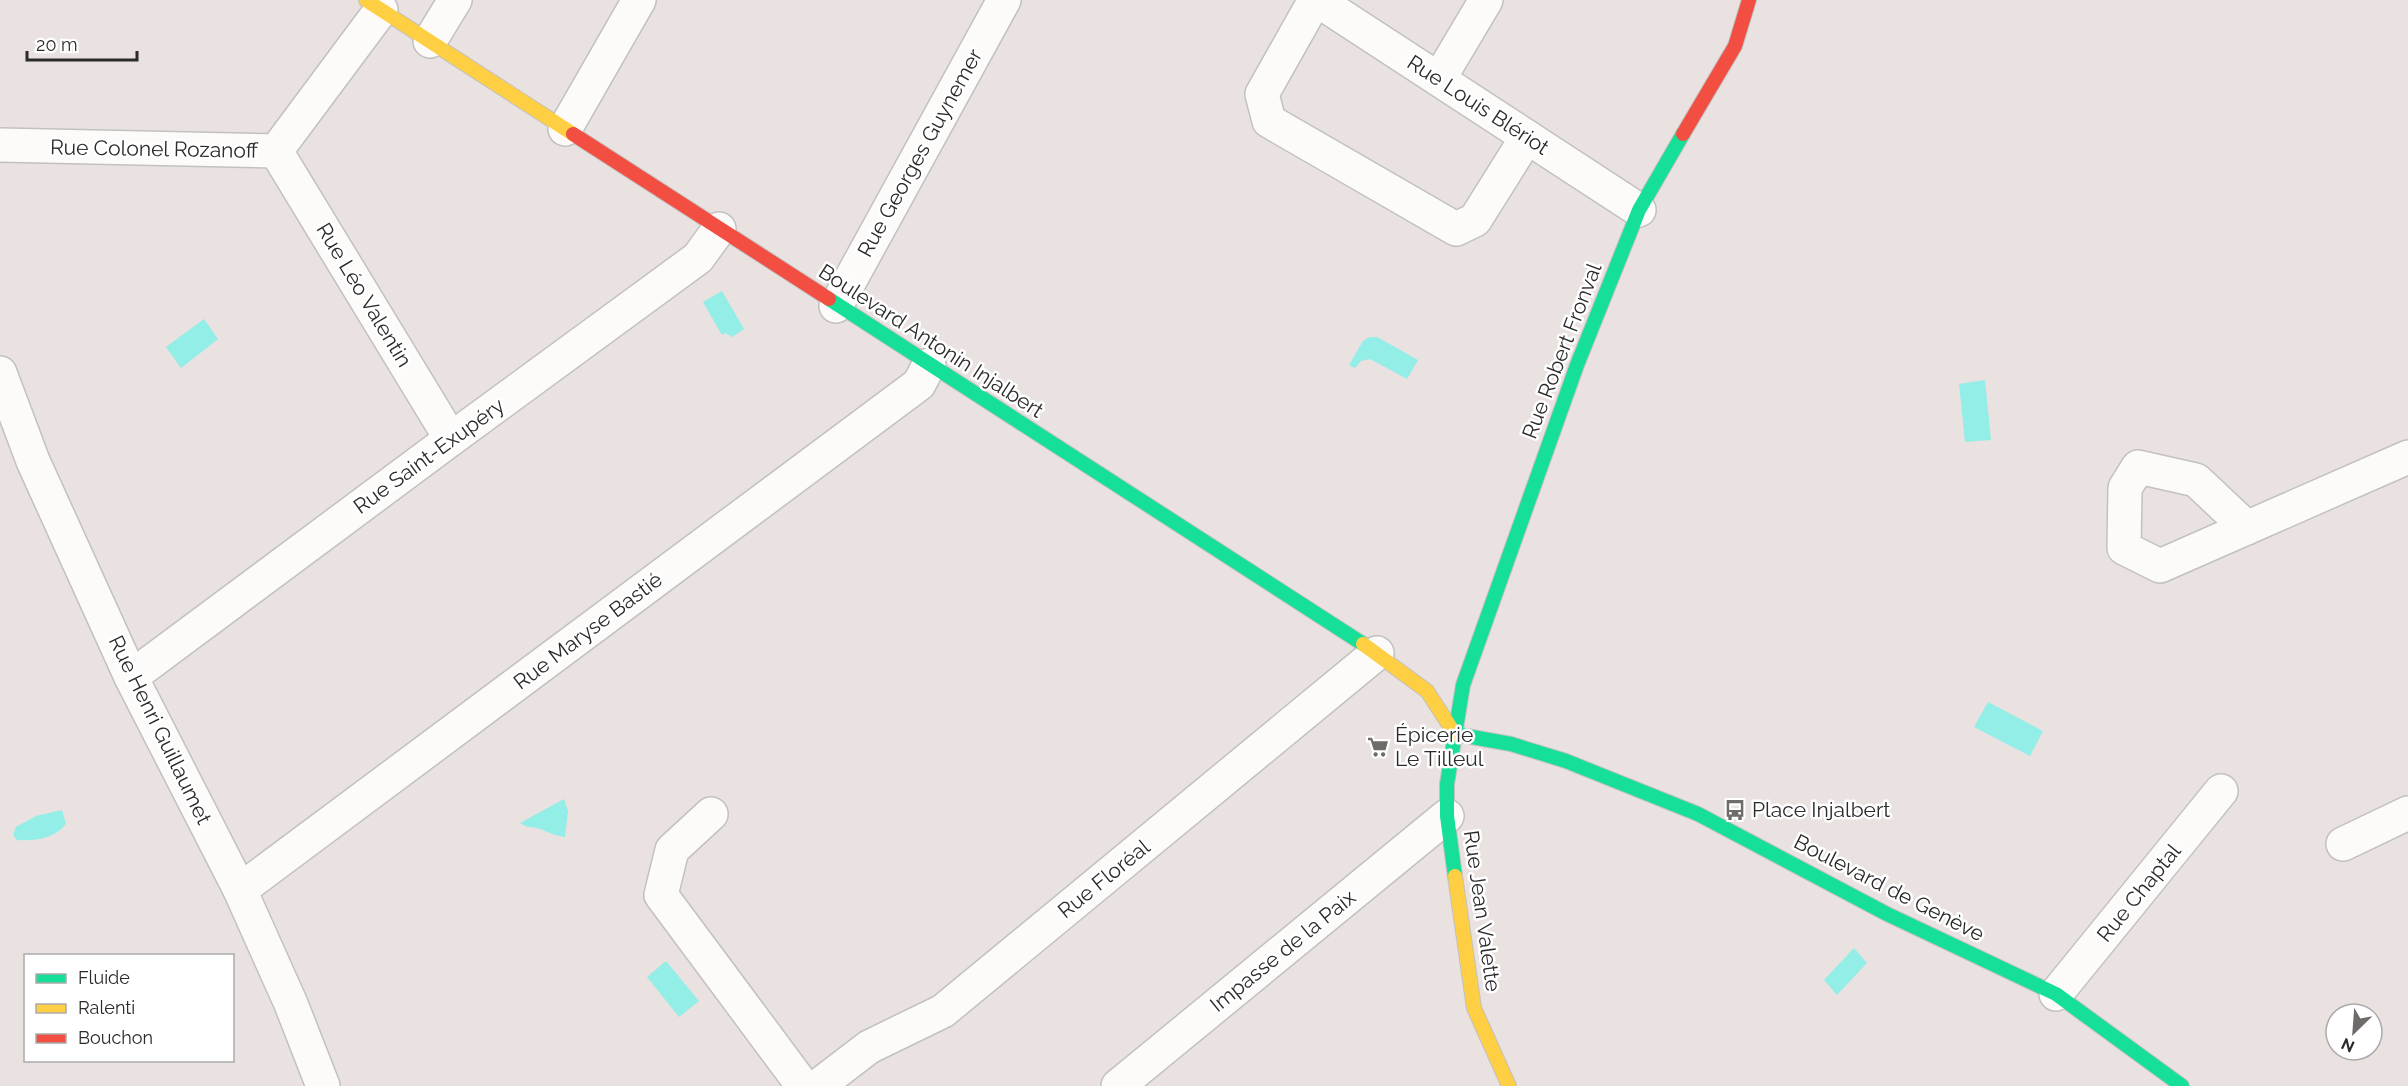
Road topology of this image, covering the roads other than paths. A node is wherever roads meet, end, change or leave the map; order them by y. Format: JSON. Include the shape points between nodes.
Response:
{"nodes":[{"id":1,"x":455,"y":0,"type":"edge"},
{"id":2,"x":639,"y":0,"type":"edge"},
{"id":3,"x":1004,"y":0,"type":"edge"},
{"id":4,"x":1316,"y":0,"type":"edge"},
{"id":5,"x":1486,"y":0,"type":"edge"},
{"id":6,"x":1749,"y":0,"type":"edge"},
{"id":7,"x":374,"y":5,"type":"edge"},
{"id":8,"x":430,"y":41,"type":"junction"},
{"id":9,"x":1438,"y":79,"type":"junction"},
{"id":10,"x":565,"y":129,"type":"junction"},
{"id":11,"x":1527,"y":136,"type":"junction"},
{"id":12,"x":0,"y":145,"type":"edge"},
{"id":13,"x":276,"y":152,"type":"junction"},
{"id":14,"x":1639,"y":210,"type":"junction"},
{"id":15,"x":719,"y":229,"type":"junction"},
{"id":16,"x":836,"y":306,"type":"junction"},
{"id":17,"x":929,"y":365,"type":"junction"},
{"id":18,"x":0,"y":373,"type":"edge"},
{"id":19,"x":451,"y":439,"type":"junction"},
{"id":20,"x":2408,"y":457,"type":"edge"},
{"id":21,"x":2247,"y":528,"type":"dead end"},
{"id":22,"x":1377,"y":653,"type":"junction"},
{"id":23,"x":131,"y":677,"type":"junction"},
{"id":24,"x":1455,"y":734,"type":"junction"},
{"id":25,"x":2221,"y":791,"type":"dead end"},
{"id":26,"x":2408,"y":813,"type":"edge"},
{"id":27,"x":711,"y":814,"type":"dead end"},
{"id":28,"x":1447,"y":816,"type":"junction"},
{"id":29,"x":2343,"y":844,"type":"dead end"},
{"id":30,"x":240,"y":890,"type":"junction"},
{"id":31,"x":2056,"y":994,"type":"junction"},
{"id":32,"x":323,"y":1086,"type":"edge"},
{"id":33,"x":803,"y":1086,"type":"edge"},
{"id":34,"x":818,"y":1086,"type":"edge"},
{"id":35,"x":1118,"y":1086,"type":"edge"},
{"id":36,"x":1509,"y":1086,"type":"edge"},
{"id":37,"x":2182,"y":1086,"type":"edge"}],
"edges":[{"from":1,"to":8,"type":"street"},
{"from":2,"to":10,"type":"street"},
{"from":3,"to":16,"type":"street","name":"Rue Georges Guynemer"},
{"from":4,"to":9,"type":"street","name":"Rue Louis Blériot"},
{"from":4,"to":11,"type":"street","via":[[1262,94],[1269,121],[1456,229],[1475,220]]},
{"from":5,"to":9,"type":"street"},
{"from":6,"to":14,"type":"street","name":"Rue Robert Fronval","via":[[1735,46]]},
{"from":7,"to":8,"type":"street","name":"Boulevard Antonin Injalbert"},
{"from":7,"to":13,"type":"street","name":"Rue Colonel Rozanoff"},
{"from":8,"to":10,"type":"street","name":"Boulevard Antonin Injalbert"},
{"from":9,"to":11,"type":"street","name":"Rue Louis Blériot"},
{"from":10,"to":15,"type":"street","name":"Boulevard Antonin Injalbert"},
{"from":11,"to":14,"type":"street","name":"Rue Louis Blériot"},
{"from":12,"to":13,"type":"street","name":"Rue Colonel Rozanoff"},
{"from":13,"to":19,"type":"street","name":"Rue Léo Valentin"},
{"from":14,"to":24,"type":"street","name":"Rue Robert Fronval","via":[[1577,364],[1463,685]]},
{"from":15,"to":16,"type":"street","name":"Boulevard Antonin Injalbert"},
{"from":15,"to":19,"type":"street","name":"Rue Saint-Exupéry","via":[[698,258]]},
{"from":16,"to":17,"type":"street","name":"Boulevard Antonin Injalbert"},
{"from":17,"to":22,"type":"street","name":"Boulevard Antonin Injalbert"},
{"from":17,"to":30,"type":"street","name":"Rue Maryse Bastié","via":[[919,384]]},
{"from":18,"to":23,"type":"street","name":"Rue Henri Guillaumet","via":[[33,460]]},
{"from":19,"to":23,"type":"street","name":"Rue Saint-Exupéry"},
{"from":20,"to":21,"type":"street"},
{"from":22,"to":24,"type":"street","name":"Boulevard Antonin Injalbert","via":[[1427,691]]},
{"from":22,"to":34,"type":"street","name":"Rue Floréal","via":[[943,1011],[869,1047]]},
{"from":23,"to":30,"type":"street","name":"Rue Henri Guillaumet"},
{"from":24,"to":28,"type":"street","name":"Rue Jean Valette","via":[[1447,784]]},
{"from":24,"to":31,"type":"street","name":"Boulevard de Genève","via":[[1510,744],[1566,761],[1698,814],[1887,914]]},
{"from":25,"to":31,"type":"street","name":"Rue Chaptal"},
{"from":26,"to":29,"type":"street"},
{"from":27,"to":33,"type":"street","via":[[672,850],[661,895]]},
{"from":28,"to":35,"type":"street","name":"Impasse de la Paix"},
{"from":28,"to":36,"type":"street","name":"Rue Jean Valette","via":[[1474,1008]]},
{"from":30,"to":32,"type":"street","name":"Rue Henri Guillaumet"},
{"from":31,"to":37,"type":"street","name":"Boulevard de Genève"}]}
